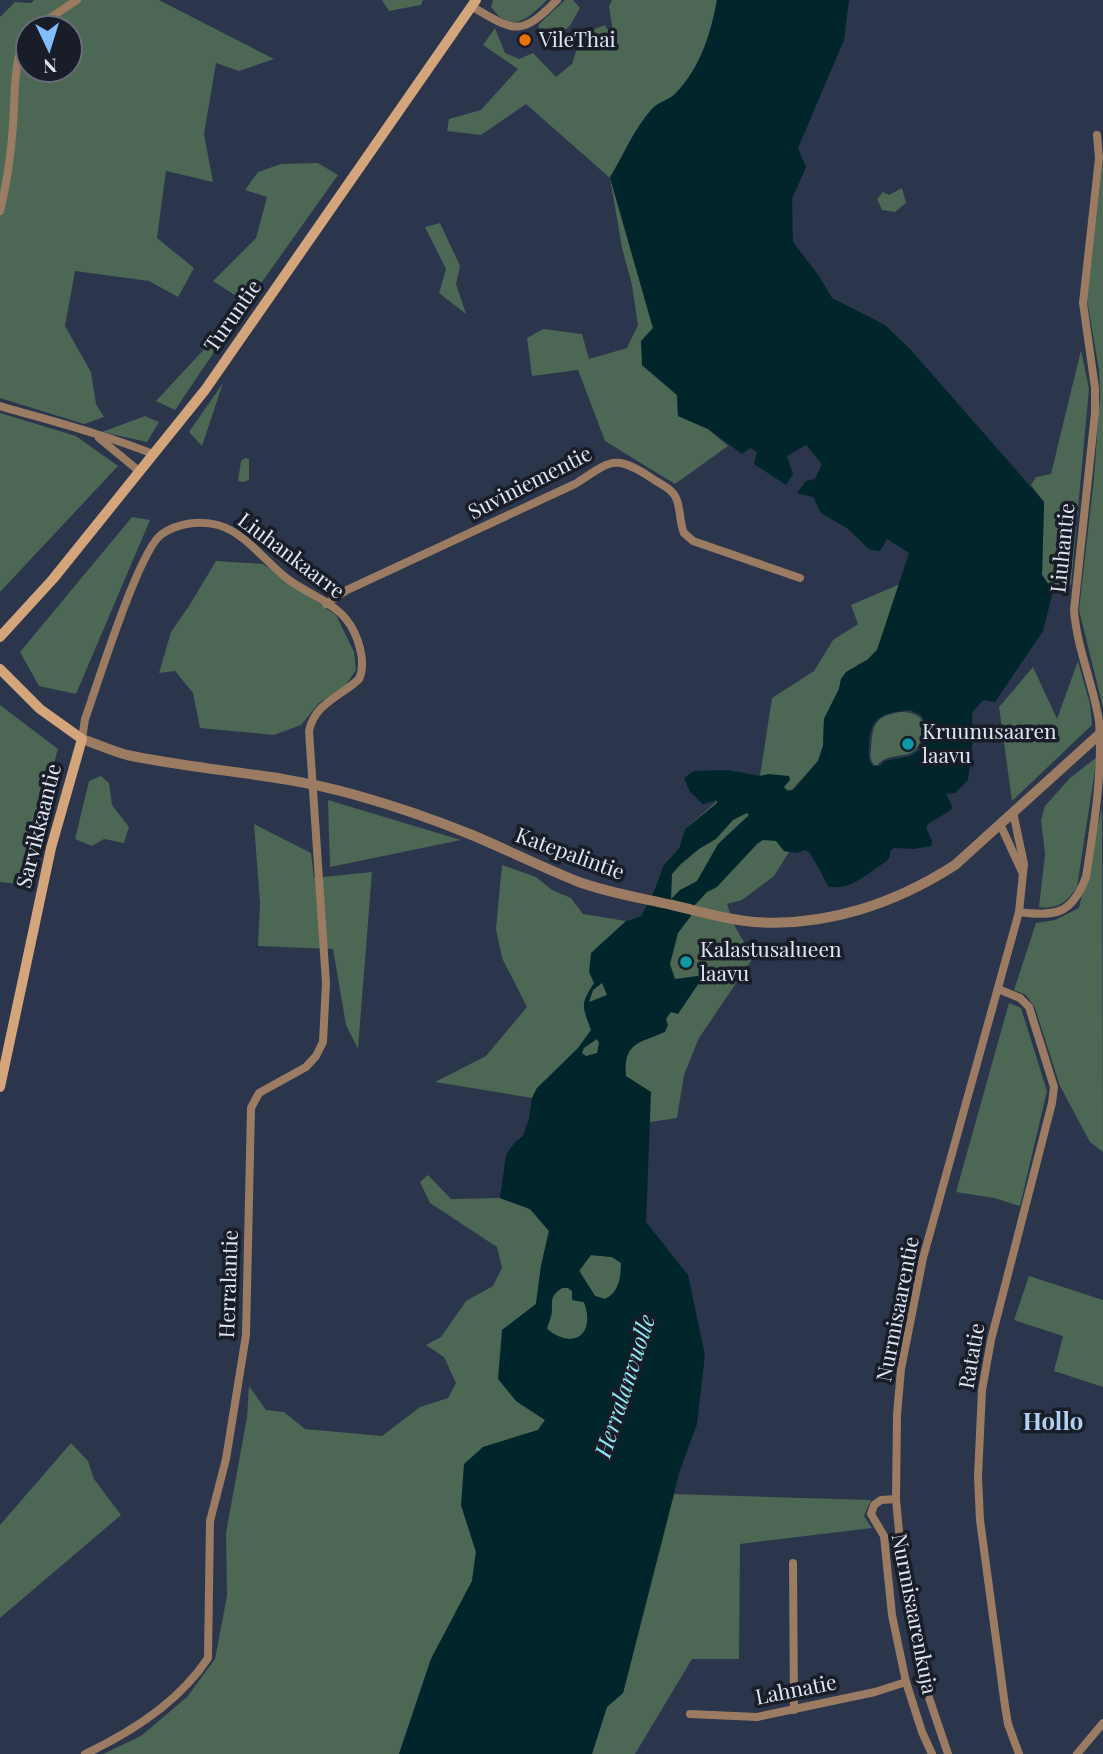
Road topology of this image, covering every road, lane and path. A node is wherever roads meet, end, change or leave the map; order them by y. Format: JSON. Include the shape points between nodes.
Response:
{"nodes":[{"id":1,"x":77,"y":0,"type":"edge"},
{"id":2,"x":557,"y":0,"type":"edge"},
{"id":3,"x":474,"y":3,"type":"edge"},
{"id":4,"x":56,"y":14,"type":"edge"},
{"id":5,"x":16,"y":84,"type":"edge"},
{"id":6,"x":1097,"y":135,"type":"dead end"},
{"id":7,"x":0,"y":211,"type":"edge"},
{"id":8,"x":0,"y":406,"type":"edge"},
{"id":9,"x":97,"y":436,"type":"junction"},
{"id":10,"x":153,"y":454,"type":"junction"},
{"id":11,"x":139,"y":471,"type":"junction"},
{"id":12,"x":800,"y":578,"type":"dead end"},
{"id":13,"x":326,"y":604,"type":"junction"},
{"id":14,"x":0,"y":637,"type":"edge"},
{"id":15,"x":0,"y":669,"type":"edge"},
{"id":16,"x":1103,"y":731,"type":"edge"},
{"id":17,"x":82,"y":739,"type":"junction"},
{"id":18,"x":313,"y":785,"type":"junction"},
{"id":19,"x":1013,"y":813,"type":"junction"},
{"id":20,"x":1000,"y":824,"type":"junction"},
{"id":21,"x":1024,"y":876,"type":"junction"},
{"id":22,"x":1019,"y":912,"type":"junction"},
{"id":23,"x":998,"y":989,"type":"junction"},
{"id":24,"x":0,"y":1087,"type":"edge"},
{"id":25,"x":896,"y":1499,"type":"junction"},
{"id":26,"x":793,"y":1563,"type":"dead end"},
{"id":27,"x":906,"y":1682,"type":"junction"},
{"id":28,"x":794,"y":1710,"type":"junction"},
{"id":29,"x":690,"y":1714,"type":"dead end"},
{"id":30,"x":1103,"y":1723,"type":"edge"},
{"id":31,"x":85,"y":1754,"type":"edge"},
{"id":32,"x":932,"y":1754,"type":"edge"},
{"id":33,"x":948,"y":1754,"type":"edge"},
{"id":34,"x":1019,"y":1754,"type":"edge"},
{"id":35,"x":1077,"y":1754,"type":"edge"}],
"edges":[{"from":1,"to":4,"type":"street"},
{"from":2,"to":3,"type":"street","via":[[539,18],[519,27],[504,26]]},
{"from":3,"to":10,"type":"main road","name":"Turuntie","via":[[205,390]]},
{"from":5,"to":7,"type":"street"},
{"from":6,"to":22,"type":"street","name":"Liuhantie","via":[[1099,158],[1083,303],[1096,388],[1095,413],[1074,610],[1100,721],[1101,775],[1080,893],[1056,913]]},
{"from":8,"to":9,"type":"street"},
{"from":9,"to":10,"type":"street"},
{"from":9,"to":11,"type":"street"},
{"from":10,"to":11,"type":"main road","name":"Turuntie"},
{"from":11,"to":14,"type":"main road","name":"Turuntie"},
{"from":12,"to":13,"type":"street","name":"Suviniementie","via":[[693,541],[684,534],[674,493],[620,461]]},
{"from":13,"to":17,"type":"street","name":"Liuhankaarre","via":[[283,575],[231,530],[198,523],[161,534],[152,543],[127,604]]},
{"from":13,"to":18,"type":"street","name":"Liuhankaarre","via":[[346,619],[355,635],[362,672],[313,718],[309,749]]},
{"from":15,"to":17,"type":"main road","name":"Katepalintie","via":[[40,709]]},
{"from":16,"to":19,"type":"street","name":"Katepalintie"},
{"from":17,"to":18,"type":"street","name":"Katepalintie","via":[[124,754]]},
{"from":17,"to":24,"type":"main road","name":"Sarvikkaantie","via":[[51,848]]},
{"from":18,"to":20,"type":"street","name":"Katepalintie","via":[[473,835],[581,882],[754,922],[826,917],[887,902],[955,864]]},
{"from":18,"to":31,"type":"street","name":"Herralantie","via":[[326,1022],[316,1056],[306,1067],[259,1093],[251,1108],[246,1335],[231,1435],[210,1521],[208,1658],[172,1699],[139,1725]]},
{"from":19,"to":20,"type":"street","name":"Katepalintie"},
{"from":19,"to":21,"type":"street","name":"Nurmisaarentie"},
{"from":20,"to":21,"type":"street"},
{"from":21,"to":22,"type":"street","name":"Nurmisaarentie"},
{"from":22,"to":23,"type":"street","name":"Nurmisaarentie"},
{"from":23,"to":25,"type":"street","name":"Nurmisaarentie","via":[[911,1313],[897,1415]]},
{"from":23,"to":34,"type":"street","name":"Ratatie","via":[[1029,1007],[1054,1087],[990,1340],[982,1390],[980,1520],[1008,1724]]},
{"from":25,"to":27,"type":"street","name":"Nurmisaarenkuja","via":[[881,1500],[873,1505],[871,1514],[884,1536],[892,1615]]},
{"from":25,"to":33,"type":"street","name":"Nurmisaarentie","via":[[914,1645]]},
{"from":26,"to":28,"type":"street"},
{"from":27,"to":28,"type":"street","name":"Lahnatie"},
{"from":27,"to":32,"type":"street","name":"Nurmisaarenkuja"},
{"from":28,"to":29,"type":"street","name":"Lahnatie","via":[[757,1717]]},
{"from":30,"to":35,"type":"street"}]}
